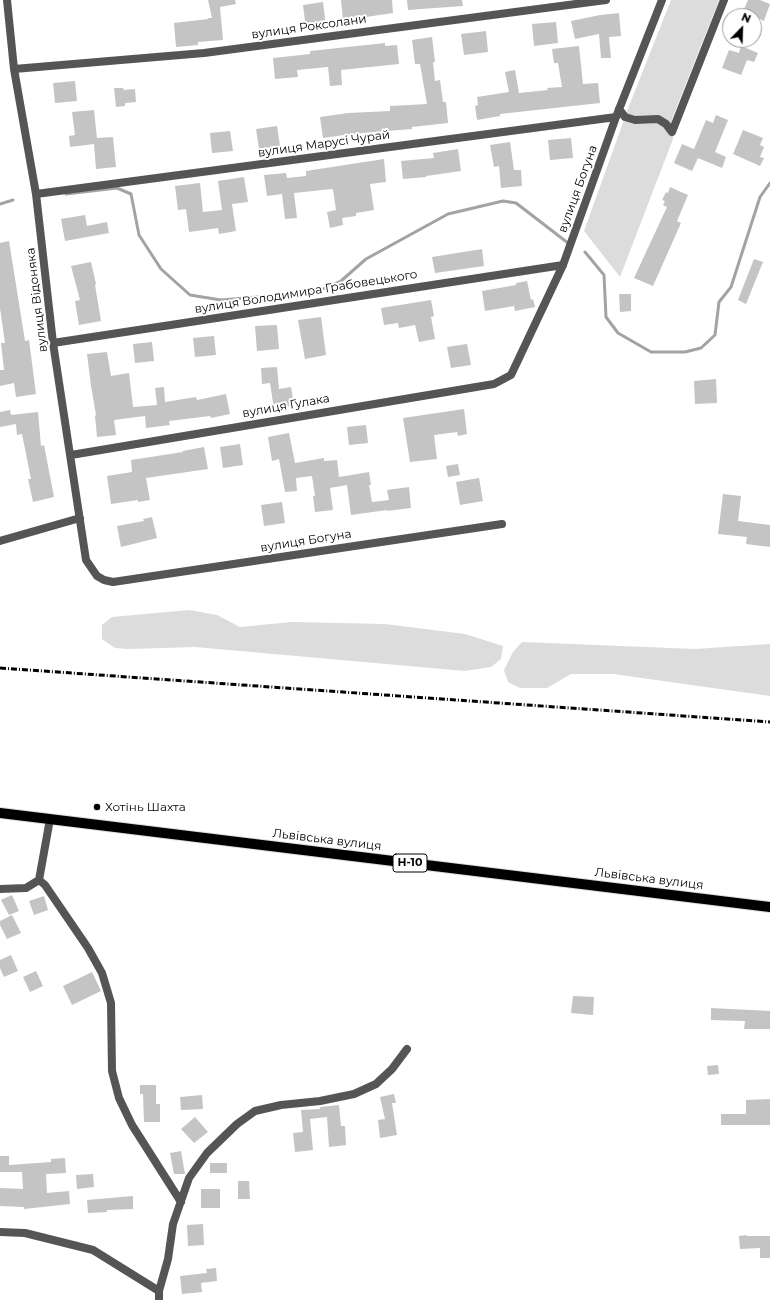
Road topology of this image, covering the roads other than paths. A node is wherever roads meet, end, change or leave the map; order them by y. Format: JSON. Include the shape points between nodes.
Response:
{"nodes":[{"id":1,"x":7,"y":0,"type":"edge"},
{"id":2,"x":606,"y":0,"type":"edge"},
{"id":3,"x":662,"y":0,"type":"edge"},
{"id":4,"x":724,"y":0,"type":"edge"},
{"id":5,"x":14,"y":69,"type":"junction"},
{"id":6,"x":619,"y":109,"type":"junction"},
{"id":7,"x":616,"y":117,"type":"junction"},
{"id":8,"x":36,"y":194,"type":"junction"},
{"id":9,"x":563,"y":265,"type":"junction"},
{"id":10,"x":53,"y":343,"type":"junction"},
{"id":11,"x":504,"y":378,"type":"joint"},
{"id":12,"x":71,"y":455,"type":"junction"},
{"id":13,"x":80,"y":518,"type":"junction"},
{"id":14,"x":502,"y":524,"type":"dead end"},
{"id":15,"x":0,"y":541,"type":"edge"},
{"id":16,"x":113,"y":582,"type":"joint"},
{"id":17,"x":0,"y":813,"type":"edge"},
{"id":18,"x":50,"y":819,"type":"junction"},
{"id":19,"x":39,"y":880,"type":"junction"},
{"id":20,"x":0,"y":889,"type":"edge"},
{"id":21,"x":770,"y":907,"type":"edge"},
{"id":22,"x":407,"y":1049,"type":"dead end"},
{"id":23,"x":181,"y":1202,"type":"junction"},
{"id":24,"x":0,"y":1232,"type":"edge"},
{"id":25,"x":159,"y":1291,"type":"junction"},
{"id":26,"x":160,"y":1300,"type":"edge"}],
"edges":[{"from":1,"to":5,"type":"street","name":"вулиця Відоняка"},
{"from":2,"to":5,"type":"street","name":"вулиця Роксолани","via":[[204,54]]},
{"from":3,"to":6,"type":"street","name":"вулиця Богуна"},
{"from":4,"to":6,"type":"street","via":[[672,132],[658,119],[635,120],[625,117]]},
{"from":5,"to":8,"type":"street","name":"вулиця Відоняка"},
{"from":6,"to":7,"type":"street","name":"вулиця Богуна"},
{"from":7,"to":8,"type":"street","name":"вулиця Марусі Чурай"},
{"from":7,"to":9,"type":"street","name":"вулиця Богуна"},
{"from":8,"to":10,"type":"street","name":"вулиця Відоняка"},
{"from":9,"to":10,"type":"street","name":"вулиця Володимира Грабовецького"},
{"from":9,"to":11,"type":"street","name":"вулиця Богуна","via":[[511,375]]},
{"from":10,"to":12,"type":"street","name":"вулиця Відоняка"},
{"from":11,"to":12,"type":"street","name":"вулиця Гулака","via":[[494,384]]},
{"from":12,"to":13,"type":"street","name":"вулиця Відоняка"},
{"from":13,"to":15,"type":"street"},
{"from":13,"to":16,"type":"street","name":"вулиця Відоняка","via":[[86,560],[97,576]]},
{"from":14,"to":16,"type":"street","name":"вулиця Богуна"},
{"from":17,"to":18,"type":"main road","name":"Львівська вулиця","number":"Н-10"},
{"from":18,"to":19,"type":"street"},
{"from":18,"to":21,"type":"main road","name":"Львівська вулиця","number":"Н-10"},
{"from":19,"to":20,"type":"street","via":[[26,888]]},
{"from":19,"to":23,"type":"street","via":[[88,948],[102,973],[111,1003],[112,1071],[119,1098],[132,1125]]},
{"from":22,"to":23,"type":"street","via":[[392,1069],[376,1084],[354,1094],[255,1111],[236,1124],[207,1153],[189,1178]]},
{"from":23,"to":25,"type":"street","via":[[173,1224],[168,1259]]},
{"from":24,"to":25,"type":"street","via":[[25,1233],[93,1250]]},
{"from":25,"to":26,"type":"street"}]}
